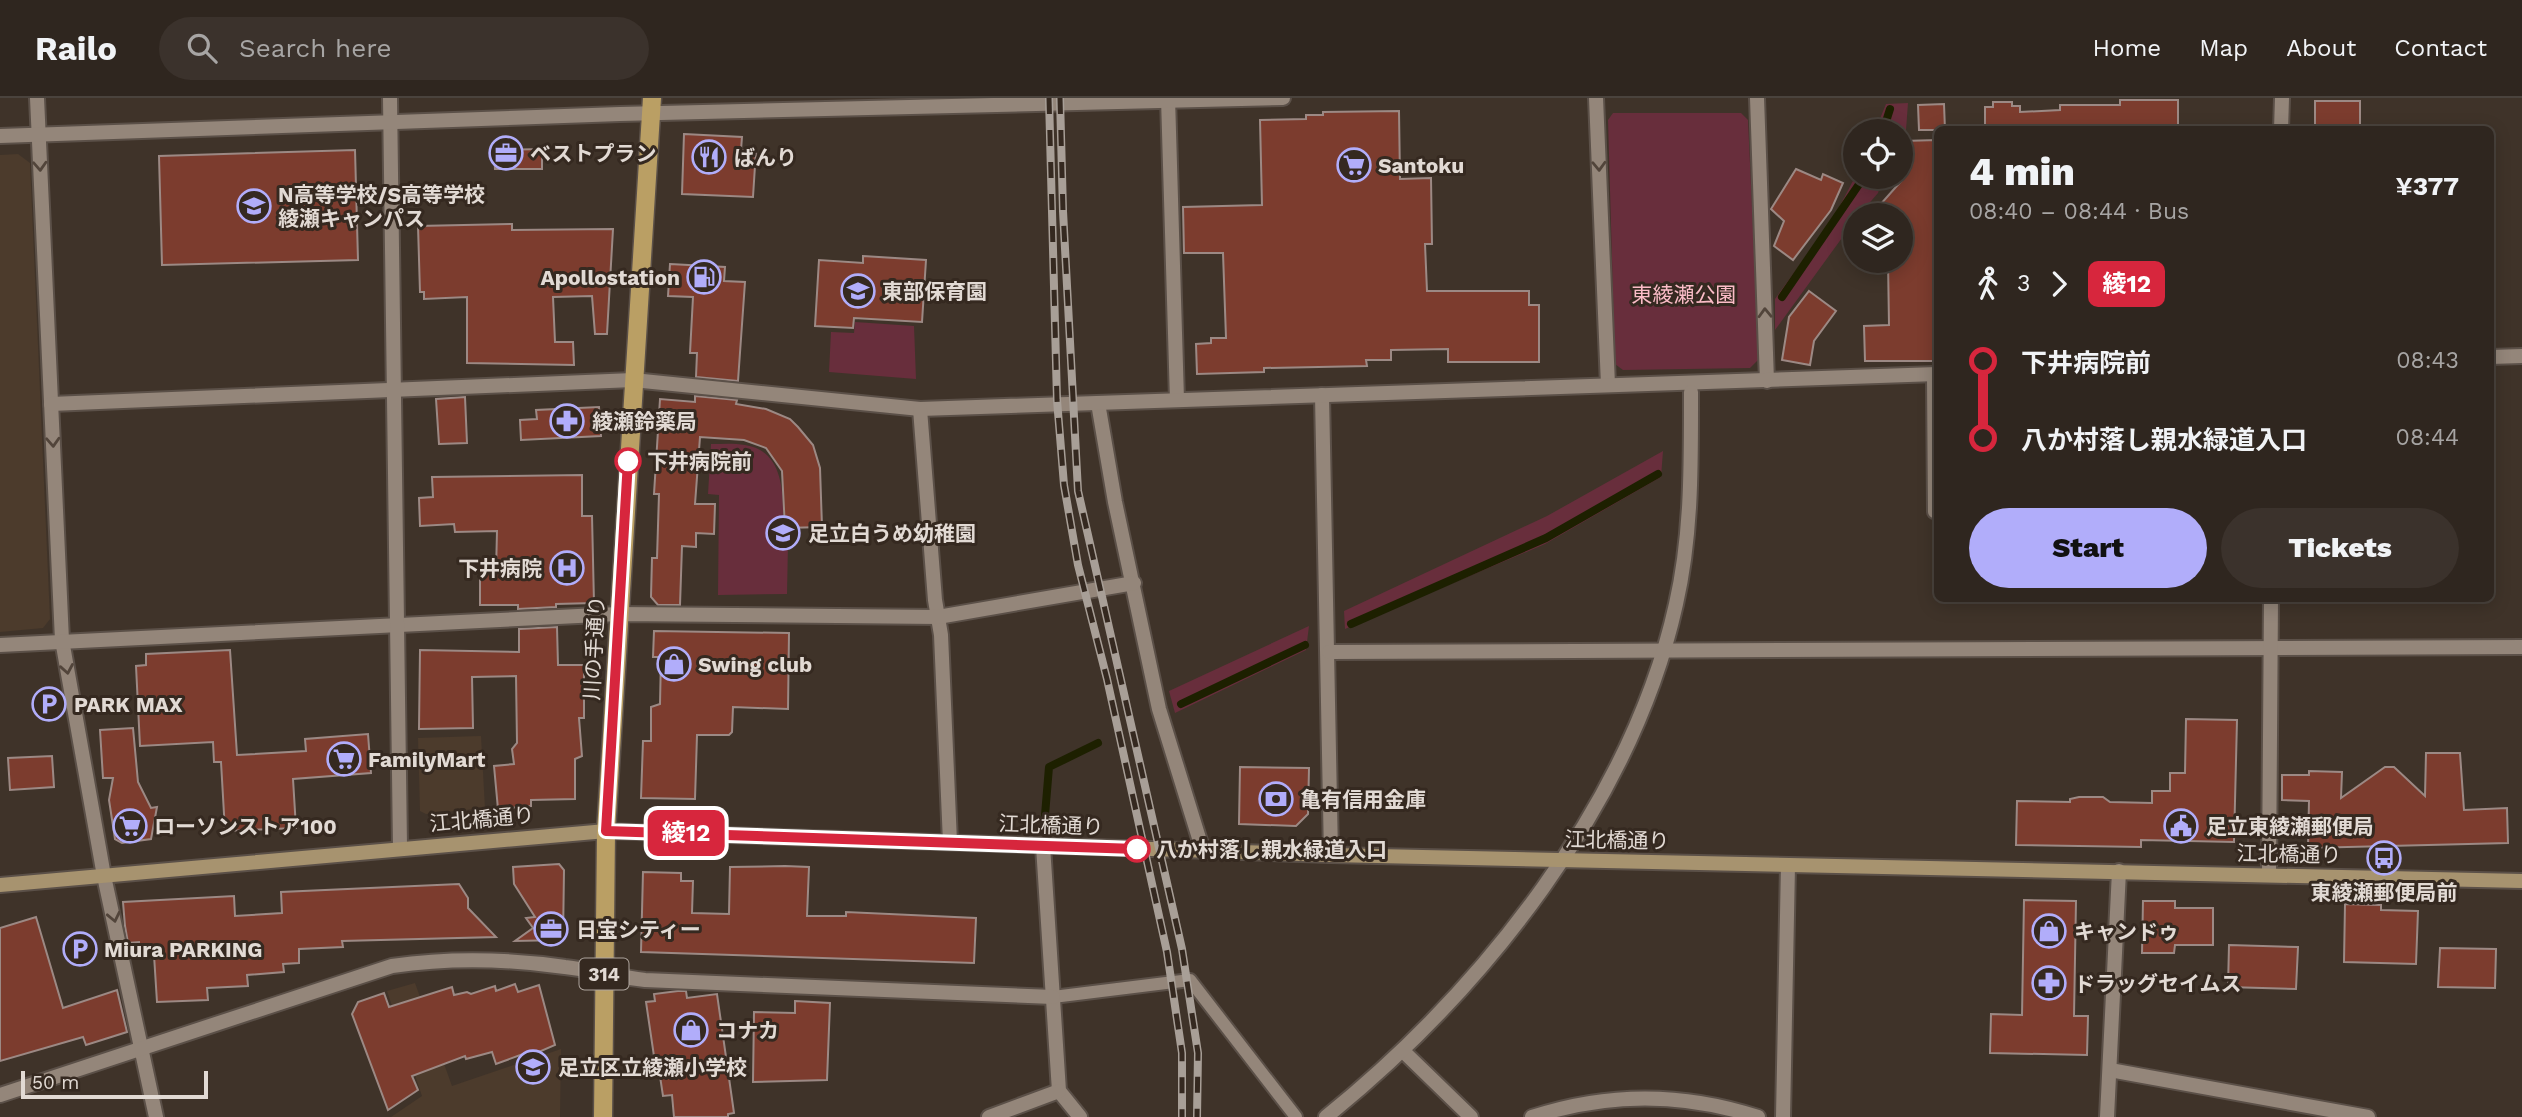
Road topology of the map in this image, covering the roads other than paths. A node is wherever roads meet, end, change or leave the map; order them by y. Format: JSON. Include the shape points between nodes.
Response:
{"nodes":[{"id":1,"x":37,"y":98,"type":"edge"},
{"id":2,"x":390,"y":98,"type":"edge"},
{"id":3,"x":1283,"y":98,"type":"edge"},
{"id":4,"x":1596,"y":98,"type":"edge"},
{"id":5,"x":1757,"y":98,"type":"edge"},
{"id":6,"x":2281,"y":98,"type":"edge"},
{"id":7,"x":1168,"y":99,"type":"edge"},
{"id":8,"x":652,"y":106,"type":"edge"},
{"id":9,"x":390,"y":123,"type":"junction"},
{"id":10,"x":2281,"y":126,"type":"edge"},
{"id":11,"x":38,"y":135,"type":"junction"},
{"id":12,"x":0,"y":136,"type":"edge"},
{"id":13,"x":2522,"y":356,"type":"edge"},
{"id":14,"x":2494,"y":357,"type":"edge"},
{"id":15,"x":1934,"y":374,"type":"edge"},
{"id":16,"x":633,"y":380,"type":"junction"},
{"id":17,"x":1767,"y":381,"type":"junction"},
{"id":18,"x":1608,"y":385,"type":"junction"},
{"id":19,"x":393,"y":388,"type":"junction"},
{"id":20,"x":1690,"y":388,"type":"junction"},
{"id":21,"x":1322,"y":395,"type":"junction"},
{"id":22,"x":1177,"y":400,"type":"junction"},
{"id":23,"x":1098,"y":403,"type":"junction"},
{"id":24,"x":51,"y":404,"type":"junction"},
{"id":25,"x":920,"y":409,"type":"junction"},
{"id":26,"x":1134,"y":583,"type":"junction"},
{"id":27,"x":2271,"y":602,"type":"edge"},
{"id":28,"x":618,"y":614,"type":"junction"},
{"id":29,"x":938,"y":617,"type":"junction"},
{"id":30,"x":396,"y":626,"type":"junction"},
{"id":31,"x":62,"y":640,"type":"junction"},
{"id":32,"x":0,"y":645,"type":"edge"},
{"id":33,"x":2270,"y":646,"type":"junction"},
{"id":34,"x":2522,"y":647,"type":"edge"},
{"id":35,"x":1664,"y":650,"type":"junction"},
{"id":36,"x":1329,"y":652,"type":"junction"},
{"id":37,"x":606,"y":831,"type":"junction"},
{"id":38,"x":950,"y":842,"type":"junction"},
{"id":39,"x":1043,"y":846,"type":"junction"},
{"id":40,"x":400,"y":847,"type":"junction"},
{"id":41,"x":1203,"y":851,"type":"junction"},
{"id":42,"x":1331,"y":855,"type":"junction"},
{"id":43,"x":1560,"y":860,"type":"junction"},
{"id":44,"x":1788,"y":864,"type":"junction"},
{"id":45,"x":2119,"y":871,"type":"junction"},
{"id":46,"x":2269,"y":874,"type":"junction"},
{"id":47,"x":104,"y":876,"type":"junction"},
{"id":48,"x":2522,"y":881,"type":"edge"},
{"id":49,"x":0,"y":885,"type":"edge"},
{"id":50,"x":604,"y":975,"type":"junction"},
{"id":51,"x":1053,"y":996,"type":"junction"},
{"id":52,"x":142,"y":1050,"type":"junction"},
{"id":53,"x":1403,"y":1051,"type":"junction"},
{"id":54,"x":2110,"y":1070,"type":"junction"},
{"id":55,"x":1059,"y":1091,"type":"junction"},
{"id":56,"x":0,"y":1095,"type":"edge"},
{"id":57,"x":156,"y":1117,"type":"edge"},
{"id":58,"x":603,"y":1117,"type":"edge"},
{"id":59,"x":989,"y":1117,"type":"edge"},
{"id":60,"x":1080,"y":1117,"type":"edge"},
{"id":61,"x":1296,"y":1117,"type":"edge"},
{"id":62,"x":1326,"y":1117,"type":"edge"},
{"id":63,"x":1471,"y":1117,"type":"edge"},
{"id":64,"x":1532,"y":1117,"type":"edge"},
{"id":65,"x":1758,"y":1117,"type":"edge"},
{"id":66,"x":1783,"y":1117,"type":"edge"},
{"id":67,"x":2107,"y":1117,"type":"edge"},
{"id":68,"x":2368,"y":1117,"type":"edge"}],
"edges":[{"from":1,"to":11,"type":"street"},
{"from":2,"to":9,"type":"street"},
{"from":3,"to":7,"type":"street"},
{"from":4,"to":18,"type":"street","one_way":true},
{"from":17,"to":5,"type":"street","one_way":true},
{"from":6,"to":10,"type":"street"},
{"from":7,"to":8,"type":"street"},
{"from":7,"to":22,"type":"street"},
{"from":8,"to":9,"type":"street"},
{"from":8,"to":16,"type":"main road","name":"川の手通り","number":"314"},
{"from":9,"to":11,"type":"street"},
{"from":9,"to":19,"type":"street"},
{"from":11,"to":12,"type":"street"},
{"from":11,"to":24,"type":"street","one_way":true},
{"from":13,"to":14,"type":"street"},
{"from":15,"to":17,"type":"street"},
{"from":16,"to":19,"type":"street"},
{"from":16,"to":25,"type":"street"},
{"from":16,"to":28,"type":"main road","name":"川の手通り","number":"314"},
{"from":17,"to":20,"type":"street"},
{"from":18,"to":20,"type":"street"},
{"from":18,"to":21,"type":"street"},
{"from":19,"to":24,"type":"street"},
{"from":19,"to":30,"type":"street"},
{"from":20,"to":35,"type":"street","via":[[1688,533]]},
{"from":21,"to":22,"type":"street"},
{"from":21,"to":36,"type":"street"},
{"from":22,"to":23,"type":"street"},
{"from":23,"to":25,"type":"street"},
{"from":23,"to":26,"type":"street"},
{"from":24,"to":31,"type":"street","one_way":true},
{"from":25,"to":29,"type":"street"},
{"from":26,"to":29,"type":"street"},
{"from":26,"to":41,"type":"street","via":[[1159,709]]},
{"from":27,"to":33,"type":"street"},
{"from":28,"to":29,"type":"street"},
{"from":28,"to":30,"type":"street"},
{"from":28,"to":37,"type":"main road","name":"川の手通り","number":"314"},
{"from":29,"to":38,"type":"street"},
{"from":30,"to":31,"type":"street"},
{"from":30,"to":40,"type":"street"},
{"from":31,"to":32,"type":"street"},
{"from":31,"to":47,"type":"street","one_way":true},
{"from":33,"to":34,"type":"street"},
{"from":33,"to":35,"type":"street"},
{"from":33,"to":46,"type":"street"},
{"from":35,"to":36,"type":"street"},
{"from":35,"to":43,"type":"street","via":[[1636,725]]},
{"from":36,"to":42,"type":"street"},
{"from":37,"to":38,"type":"main road","name":"江北橋通り"},
{"from":37,"to":40,"type":"main road","name":"江北橋通り"},
{"from":37,"to":50,"type":"main road","name":"川の手通り","number":"314"},
{"from":38,"to":39,"type":"main road","name":"江北橋通り"},
{"from":39,"to":41,"type":"main road","name":"江北橋通り"},
{"from":39,"to":51,"type":"street"},
{"from":40,"to":47,"type":"main road","name":"江北橋通り"},
{"from":41,"to":42,"type":"main road","name":"江北橋通り"},
{"from":42,"to":43,"type":"main road","name":"江北橋通り"},
{"from":43,"to":44,"type":"main road","name":"江北橋通り"},
{"from":43,"to":53,"type":"street","via":[[1465,986]]},
{"from":44,"to":45,"type":"main road","name":"江北橋通り"},
{"from":44,"to":66,"type":"street"},
{"from":45,"to":46,"type":"main road","name":"江北橋通り"},
{"from":45,"to":54,"type":"street"},
{"from":46,"to":48,"type":"main road","name":"江北橋通り"},
{"from":47,"to":49,"type":"main road","name":"江北橋通り"},
{"from":47,"to":52,"type":"street","one_way":true},
{"from":50,"to":51,"type":"street"},
{"from":50,"to":52,"type":"street","via":[[567,967],[467,962],[391,966]]},
{"from":50,"to":58,"type":"main road","name":"川の手通り","number":"314"},
{"from":51,"to":55,"type":"street"},
{"from":51,"to":61,"type":"lane","via":[[1190,980]]},
{"from":52,"to":56,"type":"street"},
{"from":52,"to":57,"type":"street"},
{"from":53,"to":62,"type":"street"},
{"from":53,"to":63,"type":"street"},
{"from":54,"to":67,"type":"street"},
{"from":54,"to":68,"type":"street"},
{"from":55,"to":59,"type":"street"},
{"from":55,"to":60,"type":"street"},
{"from":64,"to":65,"type":"street","via":[[1574,1103],[1664,1099],[1726,1107]]}]}
